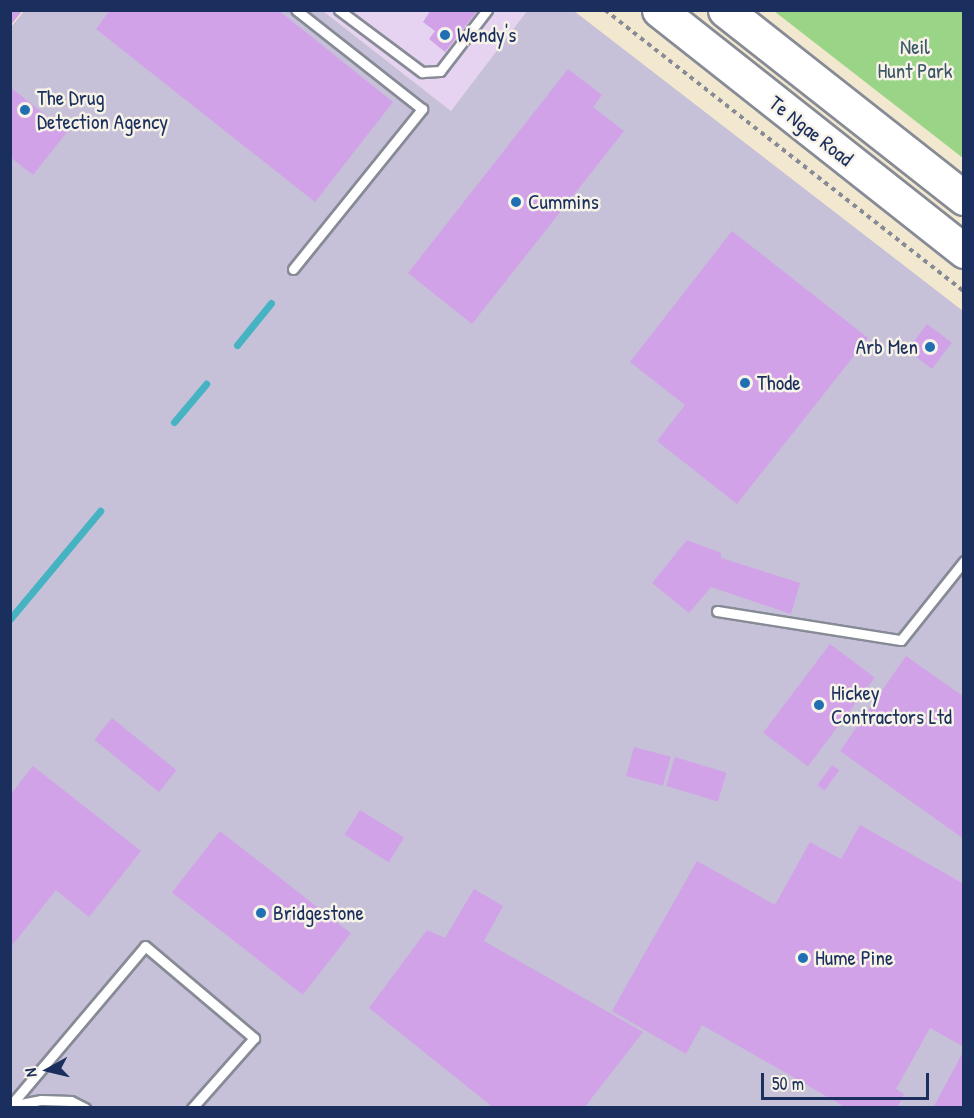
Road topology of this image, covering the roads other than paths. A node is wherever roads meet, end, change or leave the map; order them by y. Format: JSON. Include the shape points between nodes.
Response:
{"nodes":[{"id":1,"x":296,"y":10,"type":"edge"},
{"id":2,"x":339,"y":10,"type":"edge"},
{"id":3,"x":487,"y":10,"type":"edge"},
{"id":4,"x":659,"y":10,"type":"edge"},
{"id":5,"x":725,"y":10,"type":"edge"},
{"id":6,"x":963,"y":198,"type":"edge"},
{"id":7,"x":963,"y":251,"type":"edge"},
{"id":8,"x":293,"y":269,"type":"dead end"},
{"id":9,"x":963,"y":561,"type":"edge"},
{"id":10,"x":717,"y":611,"type":"dead end"},
{"id":11,"x":11,"y":1107,"type":"edge"},
{"id":12,"x":85,"y":1107,"type":"edge"},
{"id":13,"x":192,"y":1107,"type":"edge"}],
"edges":[{"from":1,"to":8,"type":"lane","via":[[422,109]]},
{"from":2,"to":3,"type":"lane","via":[[422,72],[440,71]]},
{"from":4,"to":7,"type":"highway","name":"Te Ngae Road"},
{"from":5,"to":6,"type":"highway","name":"Te Ngae Road"},
{"from":9,"to":10,"type":"lane","via":[[902,640]]},
{"from":11,"to":12,"type":"lane","via":[[41,1100],[71,1101]]},
{"from":11,"to":13,"type":"lane","via":[[145,946],[254,1038]]}]}
